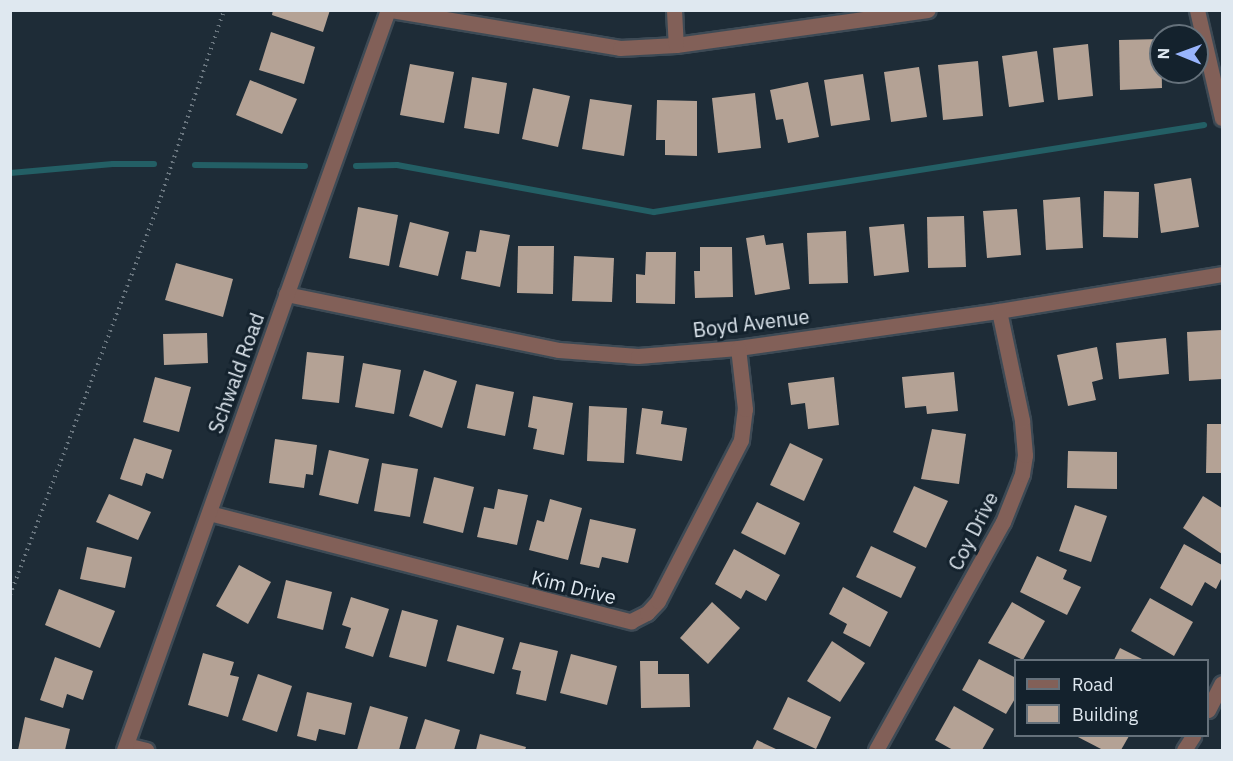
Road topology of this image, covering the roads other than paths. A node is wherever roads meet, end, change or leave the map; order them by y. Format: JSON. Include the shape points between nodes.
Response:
{"nodes":[{"id":1,"x":390,"y":10,"type":"edge"},
{"id":2,"x":674,"y":10,"type":"edge"},
{"id":3,"x":928,"y":10,"type":"edge"},
{"id":4,"x":1197,"y":10,"type":"edge"},
{"id":5,"x":676,"y":45,"type":"junction"},
{"id":6,"x":1222,"y":118,"type":"edge"},
{"id":7,"x":1222,"y":274,"type":"edge"},
{"id":8,"x":286,"y":294,"type":"junction"},
{"id":9,"x":999,"y":311,"type":"junction"},
{"id":10,"x":738,"y":348,"type":"junction"},
{"id":11,"x":209,"y":513,"type":"junction"},
{"id":12,"x":1222,"y":683,"type":"edge"},
{"id":13,"x":1209,"y":708,"type":"edge"},
{"id":14,"x":125,"y":748,"type":"edge"},
{"id":15,"x":146,"y":750,"type":"edge"},
{"id":16,"x":876,"y":750,"type":"edge"}],
"edges":[{"from":1,"to":5,"type":"street","via":[[620,48]]},
{"from":1,"to":8,"type":"street","name":"Schwald Road"},
{"from":2,"to":5,"type":"street"},
{"from":3,"to":5,"type":"street"},
{"from":4,"to":6,"type":"street"},
{"from":7,"to":9,"type":"street","name":"Boyd Avenue"},
{"from":8,"to":10,"type":"street","name":"Boyd Avenue","via":[[559,350],[638,356]]},
{"from":8,"to":11,"type":"street","name":"Schwald Road"},
{"from":9,"to":10,"type":"street","name":"Boyd Avenue"},
{"from":9,"to":16,"type":"street","name":"Coy Drive","via":[[1022,420],[1022,474],[1003,522]]},
{"from":10,"to":11,"type":"street","name":"Kim Drive","via":[[745,409],[741,440],[658,601],[647,613],[631,621]]},
{"from":11,"to":14,"type":"street","name":"Schwald Road"},
{"from":12,"to":13,"type":"street"},
{"from":14,"to":15,"type":"street"}]}
